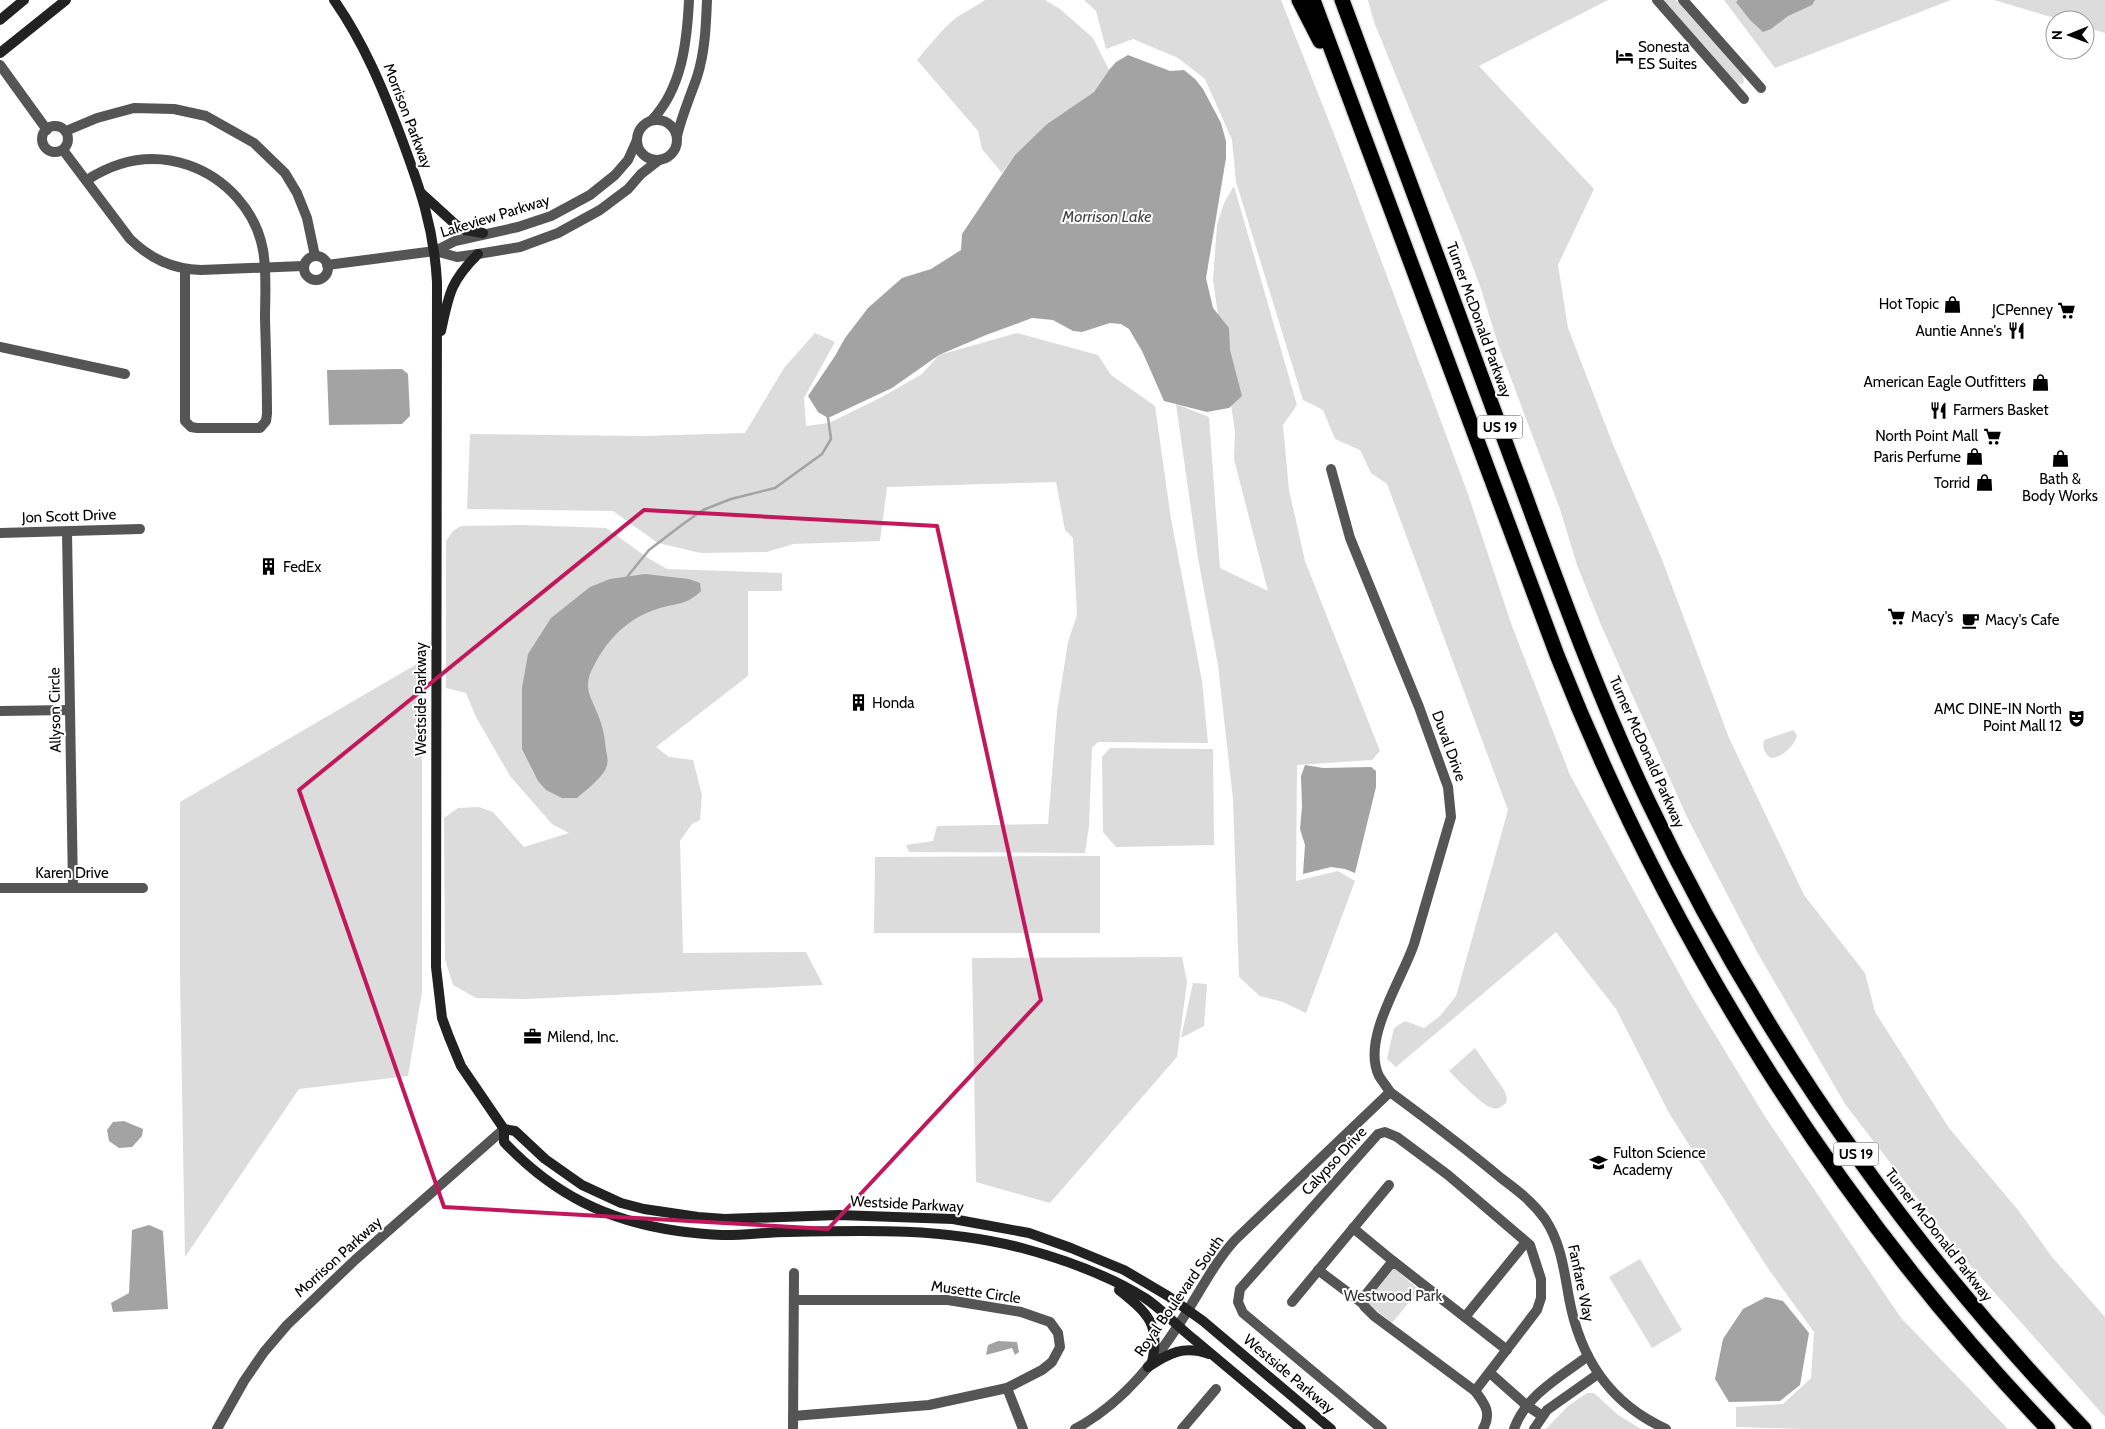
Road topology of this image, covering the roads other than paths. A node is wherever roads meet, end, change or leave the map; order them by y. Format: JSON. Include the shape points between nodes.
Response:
{"nodes":[{"id":1,"x":24,"y":0,"type":"edge"},
{"id":2,"x":66,"y":0,"type":"edge"},
{"id":3,"x":334,"y":0,"type":"edge"},
{"id":4,"x":689,"y":0,"type":"edge"},
{"id":5,"x":707,"y":0,"type":"edge"},
{"id":6,"x":1299,"y":0,"type":"edge"},
{"id":7,"x":1313,"y":0,"type":"edge"},
{"id":8,"x":1342,"y":0,"type":"edge"},
{"id":9,"x":1656,"y":0,"type":"edge"},
{"id":10,"x":1682,"y":0,"type":"edge"},
{"id":11,"x":5,"y":12,"type":"edge"},
{"id":12,"x":0,"y":20,"type":"edge"},
{"id":13,"x":0,"y":53,"type":"edge"},
{"id":14,"x":0,"y":65,"type":"edge"},
{"id":15,"x":1343,"y":82,"type":"junction"},
{"id":16,"x":1761,"y":88,"type":"dead end"},
{"id":17,"x":1744,"y":99,"type":"dead end"},
{"id":18,"x":652,"y":120,"type":"junction"},
{"id":19,"x":47,"y":130,"type":"junction"},
{"id":20,"x":66,"y":132,"type":"junction"},
{"id":21,"x":677,"y":136,"type":"junction"},
{"id":22,"x":637,"y":140,"type":"junction"},
{"id":23,"x":63,"y":150,"type":"junction"},
{"id":24,"x":659,"y":160,"type":"junction"},
{"id":25,"x":87,"y":180,"type":"junction"},
{"id":26,"x":421,"y":192,"type":"junction"},
{"id":27,"x":483,"y":233,"type":"junction"},
{"id":28,"x":435,"y":251,"type":"junction"},
{"id":29,"x":478,"y":254,"type":"junction"},
{"id":30,"x":315,"y":256,"type":"junction"},
{"id":31,"x":327,"y":264,"type":"junction"},
{"id":32,"x":304,"y":266,"type":"junction"},
{"id":33,"x":264,"y":268,"type":"junction"},
{"id":34,"x":184,"y":269,"type":"junction"},
{"id":35,"x":0,"y":347,"type":"edge"},
{"id":36,"x":436,"y":351,"type":"junction"},
{"id":37,"x":125,"y":374,"type":"dead end"},
{"id":38,"x":1330,"y":468,"type":"dead end"},
{"id":39,"x":140,"y":528,"type":"dead end"},
{"id":40,"x":67,"y":532,"type":"junction"},
{"id":41,"x":0,"y":533,"type":"edge"},
{"id":42,"x":70,"y":710,"type":"junction"},
{"id":43,"x":0,"y":711,"type":"edge"},
{"id":44,"x":0,"y":888,"type":"edge"},
{"id":45,"x":73,"y":888,"type":"junction"},
{"id":46,"x":143,"y":888,"type":"dead end"},
{"id":47,"x":1390,"y":1092,"type":"junction"},
{"id":48,"x":504,"y":1129,"type":"junction"},
{"id":49,"x":1389,"y":1185,"type":"dead end"},
{"id":50,"x":1353,"y":1228,"type":"junction"},
{"id":51,"x":1526,"y":1242,"type":"junction"},
{"id":52,"x":1394,"y":1261,"type":"junction"},
{"id":53,"x":1318,"y":1270,"type":"junction"},
{"id":54,"x":794,"y":1272,"type":"dead end"},
{"id":55,"x":1100,"y":1276,"type":"junction"},
{"id":56,"x":794,"y":1300,"type":"junction"},
{"id":57,"x":1292,"y":1302,"type":"dead end"},
{"id":58,"x":1362,"y":1303,"type":"junction"},
{"id":59,"x":1188,"y":1310,"type":"junction"},
{"id":60,"x":1465,"y":1317,"type":"junction"},
{"id":61,"x":1178,"y":1325,"type":"junction"},
{"id":62,"x":1507,"y":1350,"type":"junction"},
{"id":63,"x":1214,"y":1356,"type":"junction"},
{"id":64,"x":1588,"y":1356,"type":"junction"},
{"id":65,"x":1150,"y":1365,"type":"junction"},
{"id":66,"x":1490,"y":1372,"type":"junction"},
{"id":67,"x":1598,"y":1374,"type":"junction"},
{"id":68,"x":1007,"y":1388,"type":"junction"},
{"id":69,"x":1216,"y":1389,"type":"dead end"},
{"id":70,"x":1475,"y":1391,"type":"junction"},
{"id":71,"x":1526,"y":1405,"type":"junction"},
{"id":72,"x":1541,"y":1415,"type":"junction"},
{"id":73,"x":793,"y":1416,"type":"junction"},
{"id":74,"x":217,"y":1429,"type":"edge"},
{"id":75,"x":793,"y":1429,"type":"edge"},
{"id":76,"x":1023,"y":1429,"type":"edge"},
{"id":77,"x":1075,"y":1429,"type":"edge"},
{"id":78,"x":1182,"y":1429,"type":"edge"},
{"id":79,"x":1301,"y":1429,"type":"edge"},
{"id":80,"x":1332,"y":1429,"type":"edge"},
{"id":81,"x":1382,"y":1429,"type":"edge"},
{"id":82,"x":1483,"y":1429,"type":"edge"},
{"id":83,"x":1514,"y":1429,"type":"edge"},
{"id":84,"x":1534,"y":1429,"type":"edge"},
{"id":85,"x":1666,"y":1429,"type":"edge"},
{"id":86,"x":2048,"y":1429,"type":"edge"},
{"id":87,"x":2084,"y":1429,"type":"edge"}],
"edges":[{"from":1,"to":11,"type":"main road"},
{"from":2,"to":13,"type":"main road"},
{"from":3,"to":26,"type":"main road","name":"Morrison Parkway","via":[[382,85]]},
{"from":4,"to":18,"type":"street","via":[[680,70],[668,99]]},
{"from":5,"to":21,"type":"street","via":[[706,36],[698,75],[681,116]]},
{"from":6,"to":15,"type":"highway"},
{"from":7,"to":15,"type":"highway","number":"US 19"},
{"from":8,"to":87,"type":"highway","name":"Turner McDonald Parkway","number":"US 19","via":[[1590,667],[1649,802],[1693,891],[1788,1056],[1876,1182],[1988,1324]]},
{"from":9,"to":17,"type":"street"},
{"from":10,"to":16,"type":"street"},
{"from":11,"to":12,"type":"main road"},
{"from":14,"to":19,"type":"street"},
{"from":15,"to":86,"type":"highway","number":"US 19","via":[[1567,679],[1626,815],[1666,894],[1743,1031],[1826,1158],[1937,1303]]},
{"from":18,"to":21,"type":"street","via":[[670,124]]},
{"from":18,"to":22,"type":"street","via":[[641,127]]},
{"from":19,"to":20,"type":"street","via":[[54,126]]},
{"from":19,"to":23,"type":"street","via":[[44,146],[51,151]]},
{"from":20,"to":23,"type":"street","via":[[68,139]]},
{"from":20,"to":30,"type":"street","via":[[97,118],[134,108],[174,109],[206,116],[254,143],[285,173],[307,218]]},
{"from":21,"to":24,"type":"street","via":[[671,154]]},
{"from":22,"to":24,"type":"street","via":[[642,152]]},
{"from":22,"to":27,"type":"street","name":"Lakeview Parkway","via":[[627,161],[590,195],[551,216],[518,227]]},
{"from":23,"to":25,"type":"street"},
{"from":24,"to":29,"type":"street","name":"Lakeview Parkway","via":[[600,210],[558,233],[520,247]]},
{"from":25,"to":33,"type":"street","via":[[104,169],[147,158],[195,167],[225,186],[247,210],[259,236]]},
{"from":25,"to":34,"type":"street","via":[[130,240],[162,262]]},
{"from":26,"to":27,"type":"main road","via":[[455,224],[465,230]]},
{"from":26,"to":28,"type":"main road","name":"Morrison Parkway"},
{"from":27,"to":28,"type":"street","name":"Lakeview Parkway"},
{"from":28,"to":29,"type":"street","name":"Lakeview Parkway","via":[[457,257]]},
{"from":28,"to":31,"type":"street"},
{"from":28,"to":36,"type":"main road","name":"Westside Parkway"},
{"from":29,"to":36,"type":"main road","via":[[461,271],[449,296]]},
{"from":30,"to":31,"type":"street","via":[[323,258]]},
{"from":30,"to":32,"type":"street","via":[[307,259]]},
{"from":31,"to":32,"type":"street","via":[[325,276],[315,280],[305,274]]},
{"from":32,"to":33,"type":"street"},
{"from":33,"to":34,"type":"street"},
{"from":33,"to":34,"type":"street","via":[[267,414],[264,425],[255,429],[197,428],[185,421]]},
{"from":35,"to":37,"type":"street"},
{"from":36,"to":48,"type":"main road","name":"Westside Parkway","via":[[435,955],[438,990],[442,1018],[454,1050],[470,1080]]},
{"from":38,"to":47,"type":"street","name":"Duval Drive","via":[[1350,538],[1419,707],[1451,803],[1451,817],[1414,944],[1377,1029],[1374,1046],[1376,1068]]},
{"from":39,"to":40,"type":"street","name":"Jon Scott Drive"},
{"from":40,"to":41,"type":"street","name":"Jon Scott Drive"},
{"from":40,"to":42,"type":"street","name":"Allyson Circle"},
{"from":42,"to":43,"type":"street"},
{"from":42,"to":45,"type":"street","name":"Allyson Circle"},
{"from":44,"to":45,"type":"street","name":"Karen Drive"},
{"from":45,"to":46,"type":"street","name":"Karen Drive"},
{"from":47,"to":59,"type":"street","name":"Royal Boulevard South","via":[[1235,1240]]},
{"from":47,"to":64,"type":"street","name":"Fanfare Way","via":[[1487,1166],[1533,1204],[1544,1218],[1562,1257],[1576,1330]]},
{"from":48,"to":55,"type":"main road","name":"Westside Parkway","via":[[504,1142],[552,1185],[616,1218],[724,1235],[838,1231],[951,1234],[1024,1248]]},
{"from":48,"to":59,"type":"main road","name":"Westside Parkway","via":[[515,1130],[562,1172],[582,1185],[621,1203],[671,1214],[725,1219],[897,1216],[953,1219],[1001,1227],[1028,1233],[1097,1258],[1150,1283]]},
{"from":48,"to":74,"type":"street","name":"Morrison Parkway","via":[[355,1260],[287,1325],[244,1381]]},
{"from":49,"to":50,"type":"street"},
{"from":50,"to":52,"type":"street"},
{"from":50,"to":53,"type":"street"},
{"from":51,"to":60,"type":"street"},
{"from":51,"to":62,"type":"street","name":"Calypso Drive","via":[[1536,1263],[1541,1298],[1531,1320]]},
{"from":51,"to":81,"type":"street","name":"Calypso Drive","via":[[1448,1175],[1397,1137],[1385,1132],[1378,1134],[1240,1290],[1238,1302],[1243,1312]]},
{"from":52,"to":58,"type":"street"},
{"from":52,"to":60,"type":"street"},
{"from":53,"to":57,"type":"street"},
{"from":53,"to":58,"type":"street"},
{"from":54,"to":56,"type":"street"},
{"from":55,"to":61,"type":"main road","name":"Westside Parkway","via":[[1160,1308]]},
{"from":55,"to":65,"type":"main road","via":[[1148,1316],[1155,1344]]},
{"from":56,"to":68,"type":"street","name":"Musette Circle","via":[[948,1300],[1021,1312],[1050,1322],[1058,1333],[1060,1347],[1052,1362]]},
{"from":56,"to":73,"type":"street"},
{"from":58,"to":70,"type":"street","via":[[1374,1316]]},
{"from":59,"to":61,"type":"street","name":"Royal Boulevard South"},
{"from":59,"to":80,"type":"main road","name":"Westside Parkway"},
{"from":60,"to":62,"type":"street"},
{"from":61,"to":63,"type":"main road","name":"Westside Parkway"},
{"from":61,"to":65,"type":"street","name":"Royal Boulevard South"},
{"from":62,"to":66,"type":"street","name":"Calypso Drive"},
{"from":63,"to":65,"type":"main road","via":[[1196,1351],[1176,1351]]},
{"from":63,"to":79,"type":"main road","name":"Westside Parkway"},
{"from":64,"to":67,"type":"street","name":"Fanfare Way"},
{"from":64,"to":71,"type":"street"},
{"from":65,"to":77,"type":"street","name":"Royal Boulevard South","via":[[1117,1401]]},
{"from":66,"to":70,"type":"street","name":"Calypso Drive"},
{"from":66,"to":71,"type":"street"},
{"from":67,"to":72,"type":"street"},
{"from":67,"to":85,"type":"street","name":"Fanfare Way","via":[[1628,1407]]},
{"from":68,"to":73,"type":"street","name":"Musette Circle","via":[[929,1404]]},
{"from":68,"to":76,"type":"street"},
{"from":69,"to":78,"type":"street"},
{"from":70,"to":82,"type":"street","via":[[1488,1416]]},
{"from":71,"to":72,"type":"street"},
{"from":71,"to":83,"type":"street"},
{"from":72,"to":84,"type":"street"},
{"from":73,"to":75,"type":"street"}]}
